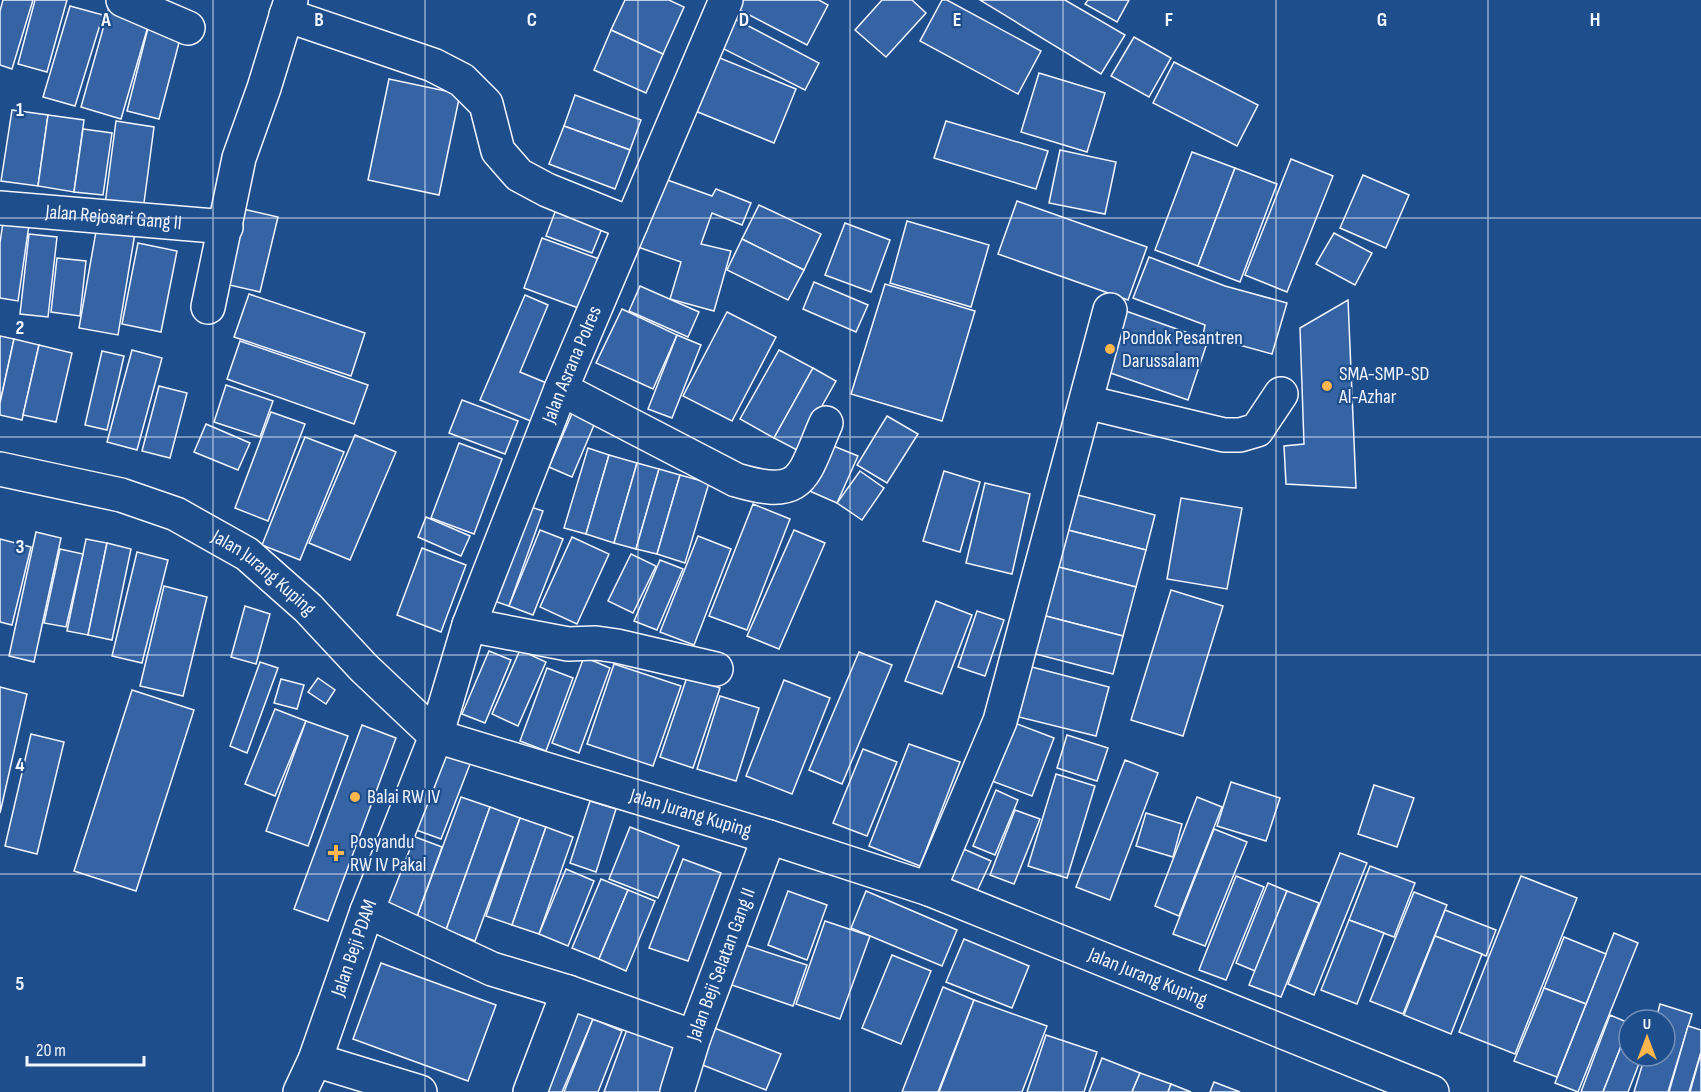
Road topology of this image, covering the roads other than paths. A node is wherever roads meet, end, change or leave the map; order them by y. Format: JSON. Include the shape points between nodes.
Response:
{"nodes":[{"id":1,"x":123,"y":0,"type":"edge"},
{"id":2,"x":726,"y":0,"type":"edge"},
{"id":3,"x":289,"y":8,"type":"edge"},
{"id":4,"x":188,"y":28,"type":"dead end"},
{"id":5,"x":0,"y":208,"type":"edge"},
{"id":6,"x":631,"y":224,"type":"junction"},
{"id":7,"x":226,"y":227,"type":"junction"},
{"id":8,"x":208,"y":307,"type":"dead end"},
{"id":9,"x":1110,"y":310,"type":"dead end"},
{"id":10,"x":561,"y":389,"type":"junction"},
{"id":11,"x":1281,"y":394,"type":"dead end"},
{"id":12,"x":1086,"y":402,"type":"junction"},
{"id":13,"x":826,"y":423,"type":"dead end"},
{"id":14,"x":0,"y":469,"type":"edge"},
{"id":15,"x":469,"y":625,"type":"junction"},
{"id":16,"x":716,"y":669,"type":"dead end"},
{"id":17,"x":436,"y":736,"type":"junction"},
{"id":18,"x":769,"y":837,"type":"junction"},
{"id":19,"x":929,"y":889,"type":"junction"},
{"id":20,"x":367,"y":911,"type":"junction"},
{"id":21,"x":568,"y":992,"type":"junction"},
{"id":22,"x":694,"y":1037,"type":"junction"},
{"id":23,"x":315,"y":1060,"type":"junction"},
{"id":24,"x":300,"y":1092,"type":"edge"},
{"id":25,"x":420,"y":1092,"type":"edge"},
{"id":26,"x":530,"y":1092,"type":"edge"},
{"id":27,"x":677,"y":1092,"type":"edge"},
{"id":28,"x":1432,"y":1092,"type":"edge"}],
"edges":[{"from":1,"to":4,"type":"street"},
{"from":2,"to":6,"type":"street","name":"Jalan Asrana Polres"},
{"from":3,"to":6,"type":"street","via":[[462,80],[486,104],[498,151],[519,175]]},
{"from":3,"to":7,"type":"street","via":[[239,158]]},
{"from":5,"to":7,"type":"street","name":"Jalan Rejosari Gang II"},
{"from":6,"to":10,"type":"street","name":"Jalan Asrana Polres"},
{"from":7,"to":8,"type":"street"},
{"from":9,"to":12,"type":"street"},
{"from":10,"to":13,"type":"street","via":[[736,480],[765,488],[786,487],[801,479]]},
{"from":10,"to":15,"type":"street","name":"Jalan Asrana Polres"},
{"from":11,"to":12,"type":"street","via":[[1257,430],[1240,435],[1224,435]]},
{"from":12,"to":19,"type":"street","via":[[1000,722]]},
{"from":14,"to":17,"type":"street","name":"Jalan Jurang Kuping","via":[[121,495],[176,514],[247,554],[308,608]]},
{"from":15,"to":16,"type":"street","via":[[568,644],[617,646]]},
{"from":15,"to":17,"type":"street","name":"Jalan Asrana Polres"},
{"from":17,"to":18,"type":"street","name":"Jalan Jurang Kuping"},
{"from":17,"to":20,"type":"street","name":"Jalan Beji PDAM"},
{"from":18,"to":19,"type":"street","name":"Jalan Jurang Kuping"},
{"from":18,"to":22,"type":"street","name":"Jalan Beji Selatan Gang II"},
{"from":19,"to":28,"type":"street","name":"Jalan Jurang Kuping"},
{"from":20,"to":21,"type":"street","via":[[492,969]]},
{"from":20,"to":23,"type":"street","name":"Jalan Beji PDAM"},
{"from":21,"to":22,"type":"street"},
{"from":21,"to":26,"type":"street"},
{"from":22,"to":27,"type":"street","name":"Jalan Beji Selatan Gang II"},
{"from":23,"to":24,"type":"street","name":"Jalan Beji PDAM"},
{"from":23,"to":25,"type":"street"}]}
